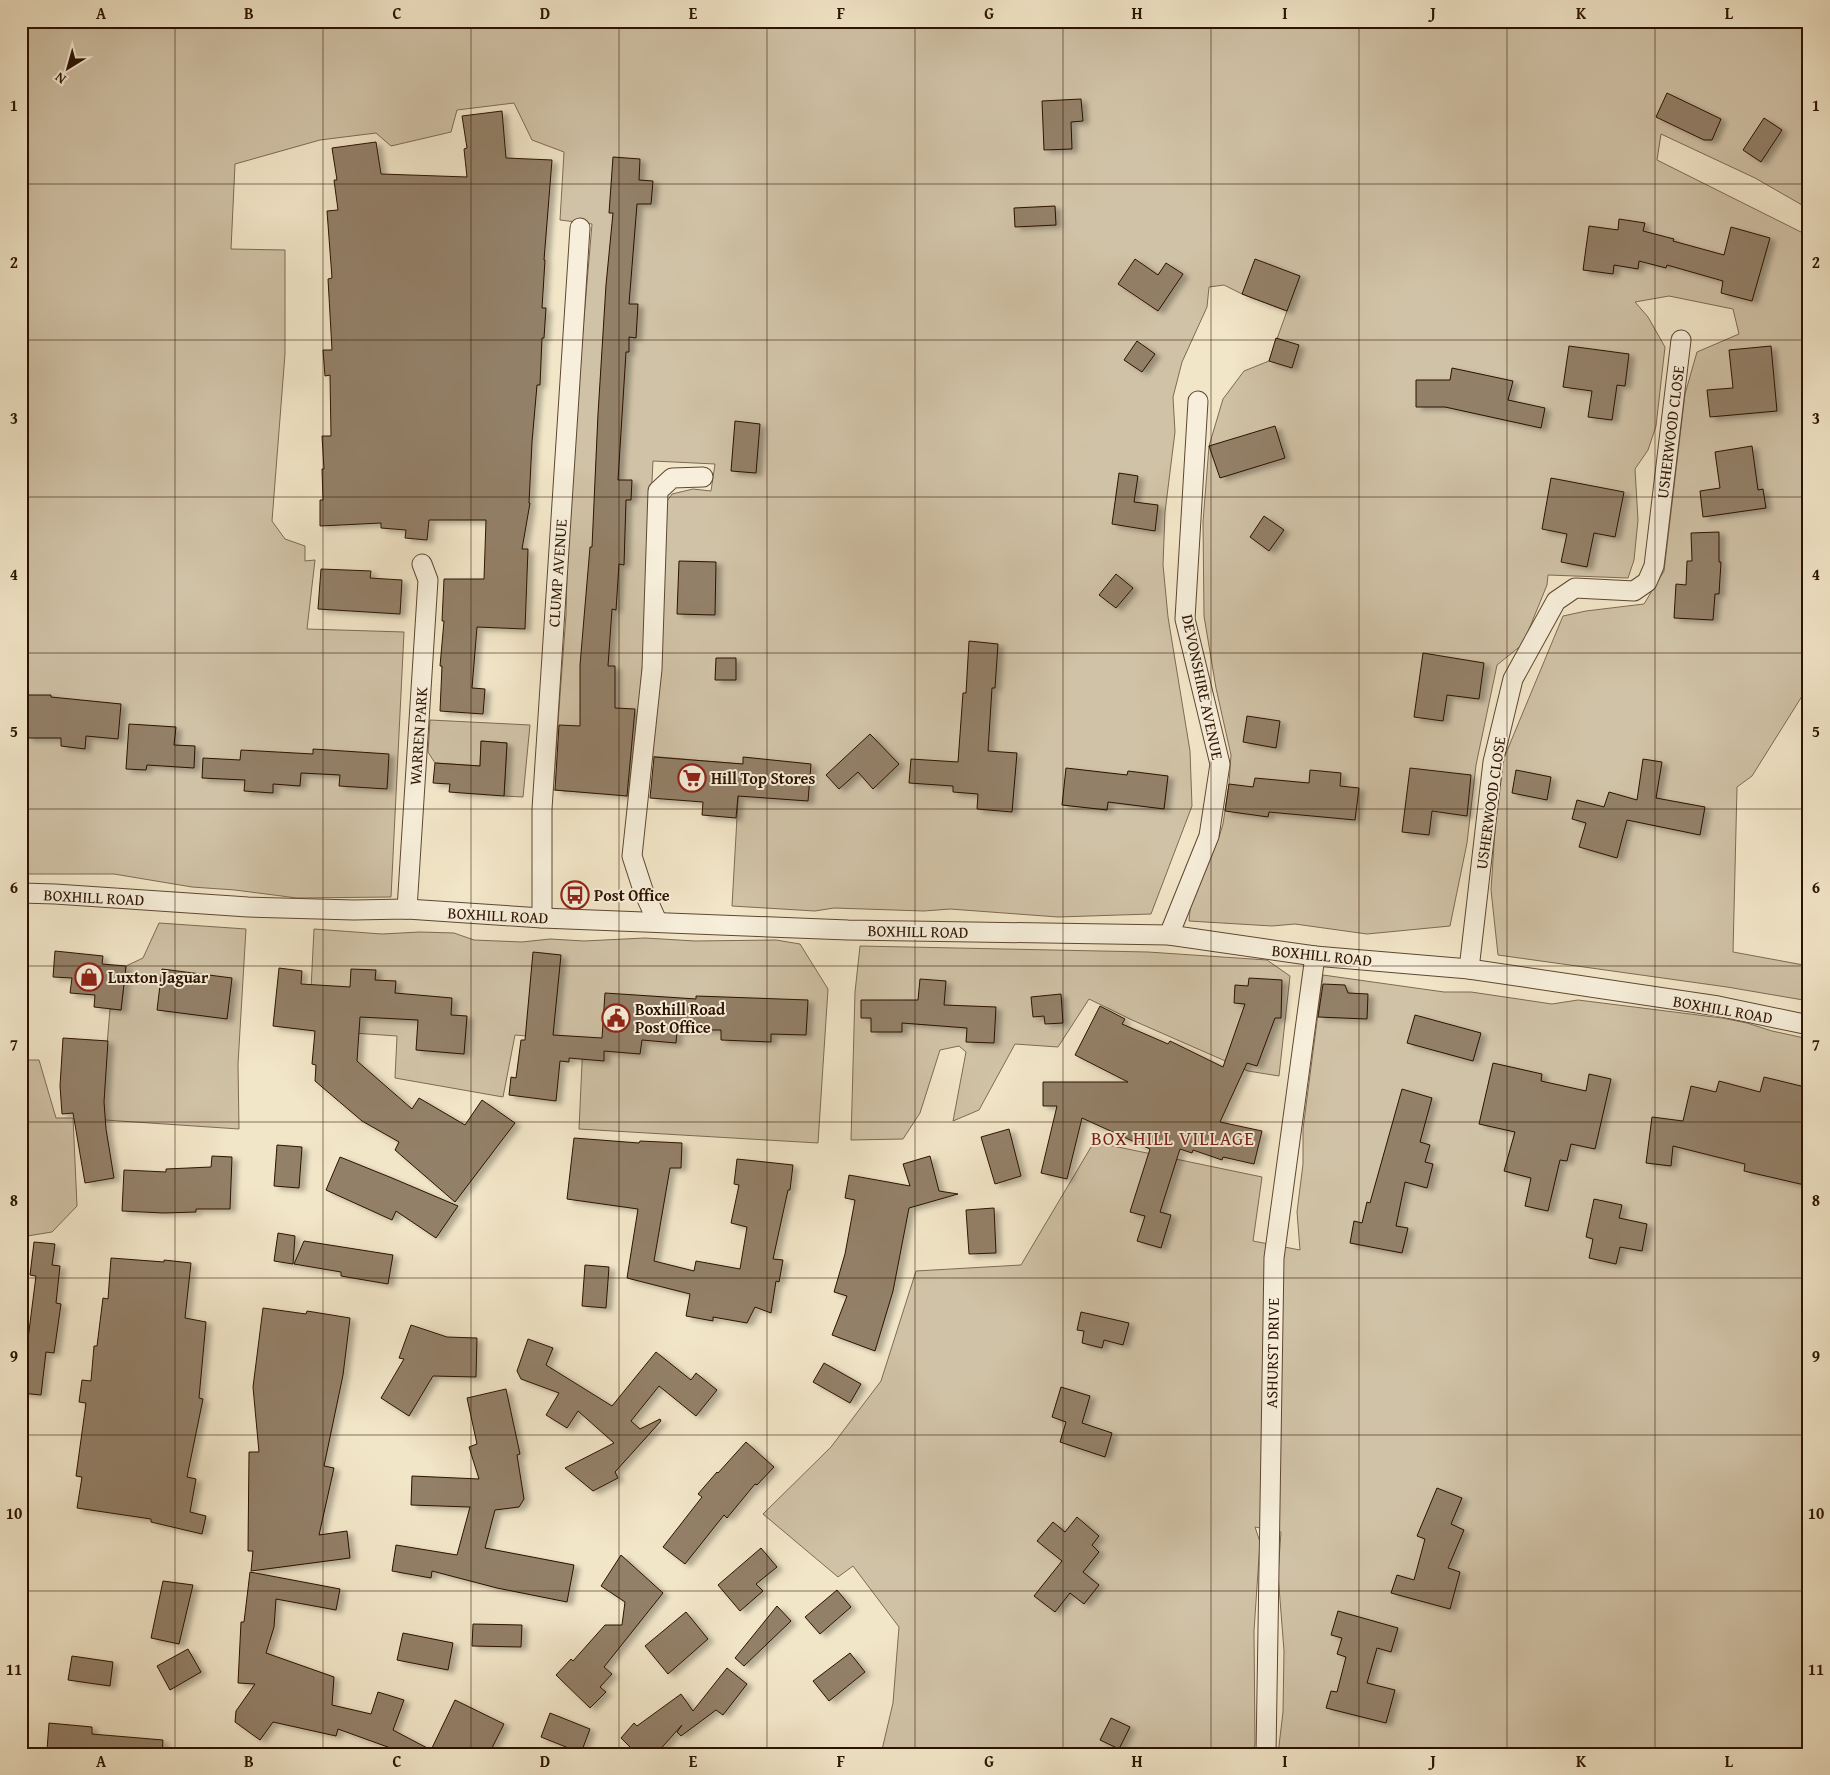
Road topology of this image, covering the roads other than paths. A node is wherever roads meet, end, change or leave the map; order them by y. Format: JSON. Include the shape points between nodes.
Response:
{"nodes":[{"id":1,"x":580,"y":228,"type":"dead end"},
{"id":2,"x":1681,"y":340,"type":"dead end"},
{"id":3,"x":1198,"y":401,"type":"dead end"},
{"id":4,"x":704,"y":477,"type":"dead end"},
{"id":5,"x":422,"y":564,"type":"dead end"},
{"id":6,"x":21,"y":894,"type":"edge"},
{"id":7,"x":407,"y":909,"type":"junction"},
{"id":8,"x":542,"y":918,"type":"junction"},
{"id":9,"x":657,"y":921,"type":"junction"},
{"id":10,"x":1169,"y":936,"type":"junction"},
{"id":11,"x":1316,"y":956,"type":"junction"},
{"id":12,"x":1469,"y":969,"type":"junction"},
{"id":13,"x":1809,"y":1025,"type":"edge"},
{"id":14,"x":1266,"y":1754,"type":"edge"}],
"edges":[{"from":1,"to":8,"type":"street","name":"CLUMP AVENUE","via":[[542,809]]},
{"from":2,"to":12,"type":"street","name":"USHERWOOD CLOSE","via":[[1654,566],[1646,582],[1634,591],[1576,588],[1556,602],[1514,679],[1493,762]]},
{"from":3,"to":10,"type":"street","name":"DEVONSHIRE AVENUE","via":[[1185,619],[1220,764],[1208,836]]},
{"from":4,"to":9,"type":"street","via":[[672,478],[658,491],[652,669],[632,856]]},
{"from":5,"to":7,"type":"street","name":"WARREN PARK","via":[[428,580]]},
{"from":6,"to":7,"type":"street","name":"BOXHILL ROAD","via":[[248,907]]},
{"from":7,"to":8,"type":"street","name":"BOXHILL ROAD"},
{"from":8,"to":9,"type":"street","name":"BOXHILL ROAD"},
{"from":9,"to":10,"type":"street","name":"BOXHILL ROAD","via":[[848,930]]},
{"from":10,"to":11,"type":"street","name":"BOXHILL ROAD"},
{"from":11,"to":12,"type":"street","name":"BOXHILL ROAD"},
{"from":11,"to":14,"type":"street","name":"ASHURST DRIVE","via":[[1274,1258]]},
{"from":12,"to":13,"type":"street","name":"BOXHILL ROAD","via":[[1718,1006]]}]}
